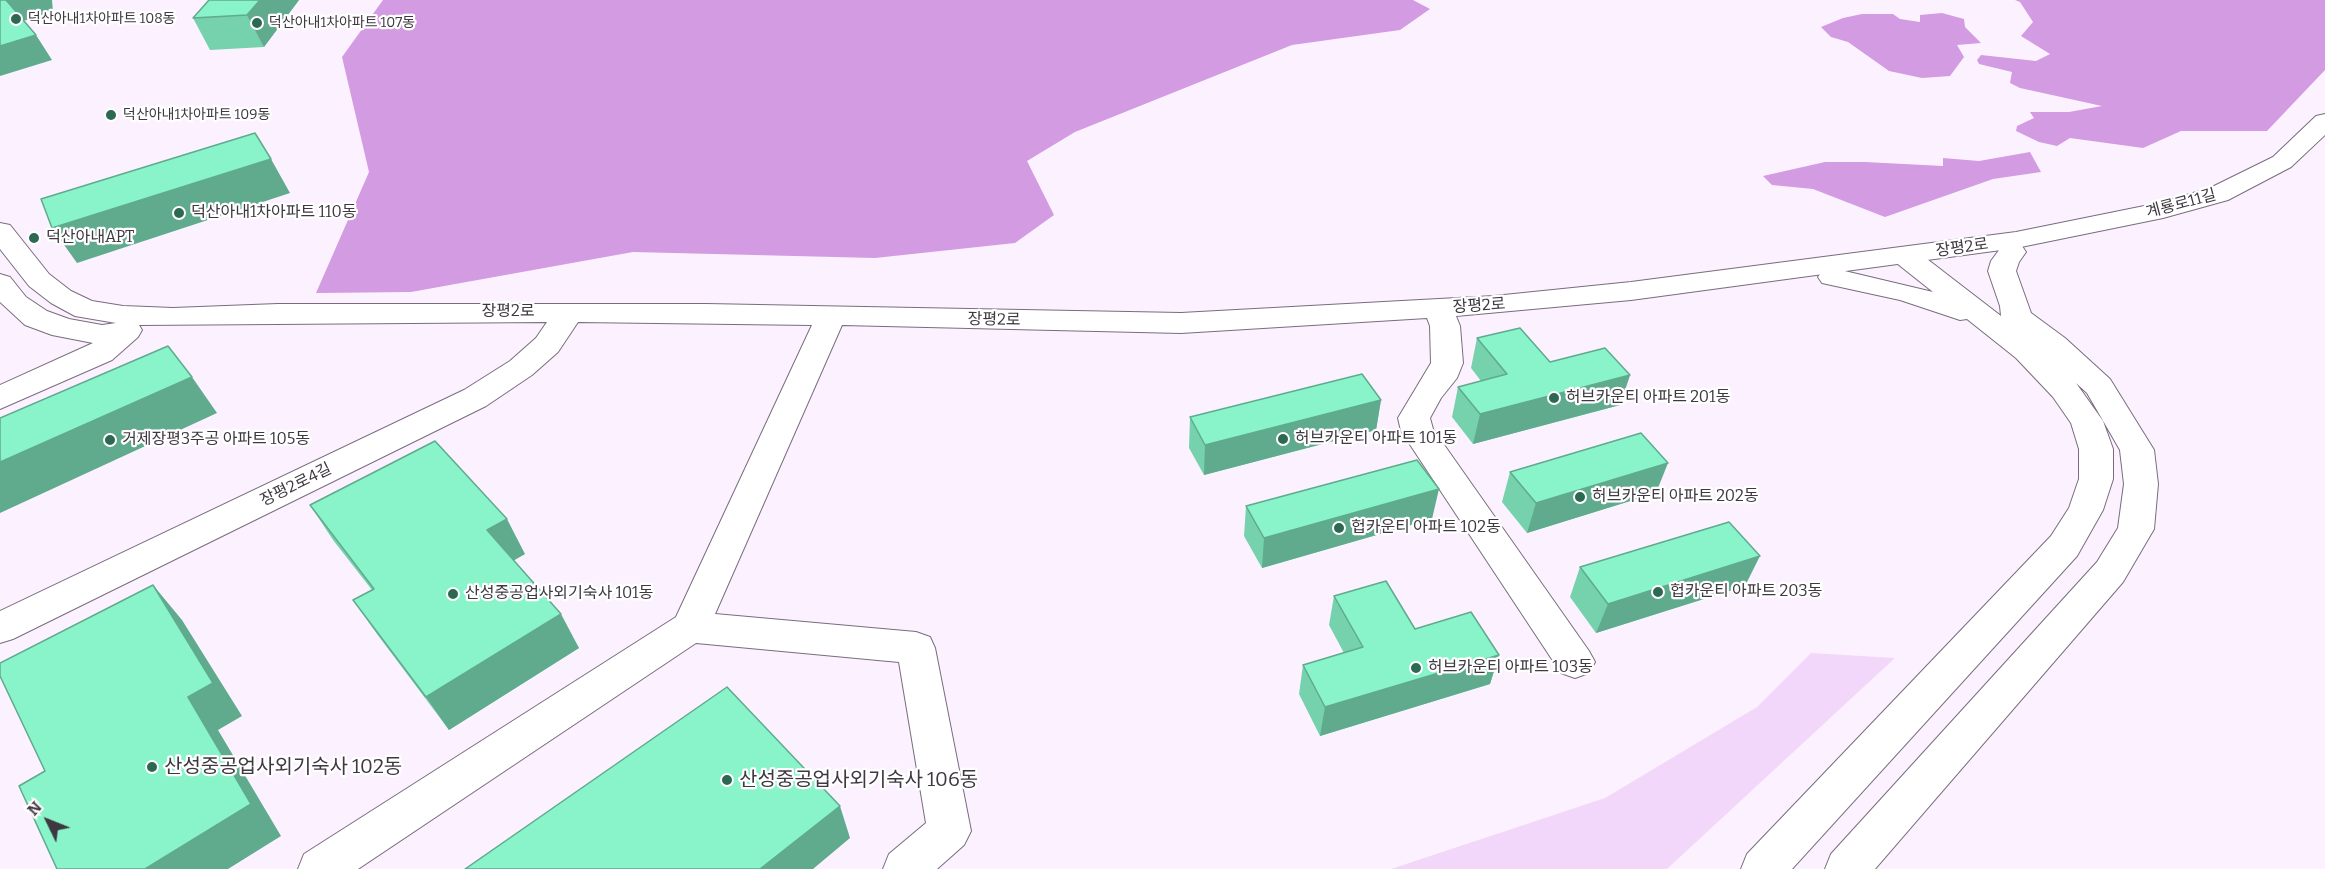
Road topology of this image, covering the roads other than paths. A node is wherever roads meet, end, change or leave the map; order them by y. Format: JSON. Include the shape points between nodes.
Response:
{"nodes":[{"id":1,"x":2325,"y":121,"type":"edge"},
{"id":2,"x":2325,"y":147,"type":"edge"},
{"id":3,"x":0,"y":231,"type":"edge"},
{"id":4,"x":2019,"y":248,"type":"junction"},
{"id":5,"x":1923,"y":259,"type":"junction"},
{"id":6,"x":1832,"y":277,"type":"junction"},
{"id":7,"x":0,"y":283,"type":"edge"},
{"id":8,"x":1441,"y":317,"type":"junction"},
{"id":9,"x":2006,"y":321,"type":"junction"},
{"id":10,"x":547,"y":323,"type":"junction"},
{"id":11,"x":131,"y":326,"type":"junction"},
{"id":12,"x":826,"y":327,"type":"junction"},
{"id":13,"x":0,"y":398,"type":"edge"},
{"id":14,"x":0,"y":606,"type":"edge"},
{"id":15,"x":0,"y":627,"type":"edge"},
{"id":16,"x":690,"y":627,"type":"junction"},
{"id":17,"x":1575,"y":662,"type":"dead end"},
{"id":18,"x":320,"y":869,"type":"edge"},
{"id":19,"x":905,"y":869,"type":"edge"},
{"id":20,"x":1763,"y":869,"type":"edge"},
{"id":21,"x":1847,"y":869,"type":"edge"}],
"edges":[{"from":1,"to":4,"type":"main road","name":"계룡로11길","via":[[2282,162],[2219,194]]},
{"from":2,"to":4,"type":"main road","name":"계룡로11길","via":[[2304,169],[2239,202],[2178,220]]},
{"from":3,"to":11,"type":"main road","name":"장평2로","via":[[39,280],[61,297],[86,309],[123,315]]},
{"from":4,"to":5,"type":"main road","name":"장평2로"},
{"from":4,"to":9,"type":"main road","via":[[2005,261],[2002,271],[2015,306]]},
{"from":5,"to":6,"type":"main road","name":"장평2로"},
{"from":5,"to":8,"type":"main road","name":"장평2로","via":[[1494,305]]},
{"from":5,"to":9,"type":"main road"},
{"from":6,"to":8,"type":"main road","name":"장평2로","via":[[1516,320]]},
{"from":6,"to":9,"type":"main road","via":[[1907,292]]},
{"from":7,"to":11,"type":"main road","name":"장평2로","via":[[16,303],[36,318],[63,328]]},
{"from":8,"to":12,"type":"main road","name":"장평2로","via":[[1293,338],[1189,341]]},
{"from":8,"to":17,"type":"main road","via":[[1447,363],[1414,418],[1417,431]]},
{"from":9,"to":20,"type":"main road","via":[[2087,421],[2096,449],[2096,479],[2086,510],[2064,546]]},
{"from":9,"to":21,"type":"main road","via":[[2054,345],[2099,386],[2137,450],[2141,484],[2136,529],[2110,572]]},
{"from":10,"to":11,"type":"main road","name":"장평2로","via":[[423,332],[164,337]]},
{"from":10,"to":12,"type":"main road","name":"장평2로"},
{"from":10,"to":14,"type":"main road","name":"장평2로4길","via":[[486,375]]},
{"from":10,"to":15,"type":"main road","name":"장평2로4길","via":[[547,345],[521,369],[475,398]]},
{"from":11,"to":13,"type":"main road","via":[[101,353]]},
{"from":12,"to":16,"type":"main road"},
{"from":16,"to":18,"type":"main road"},
{"from":16,"to":19,"type":"main road","via":[[916,648],[949,831]]}]}
